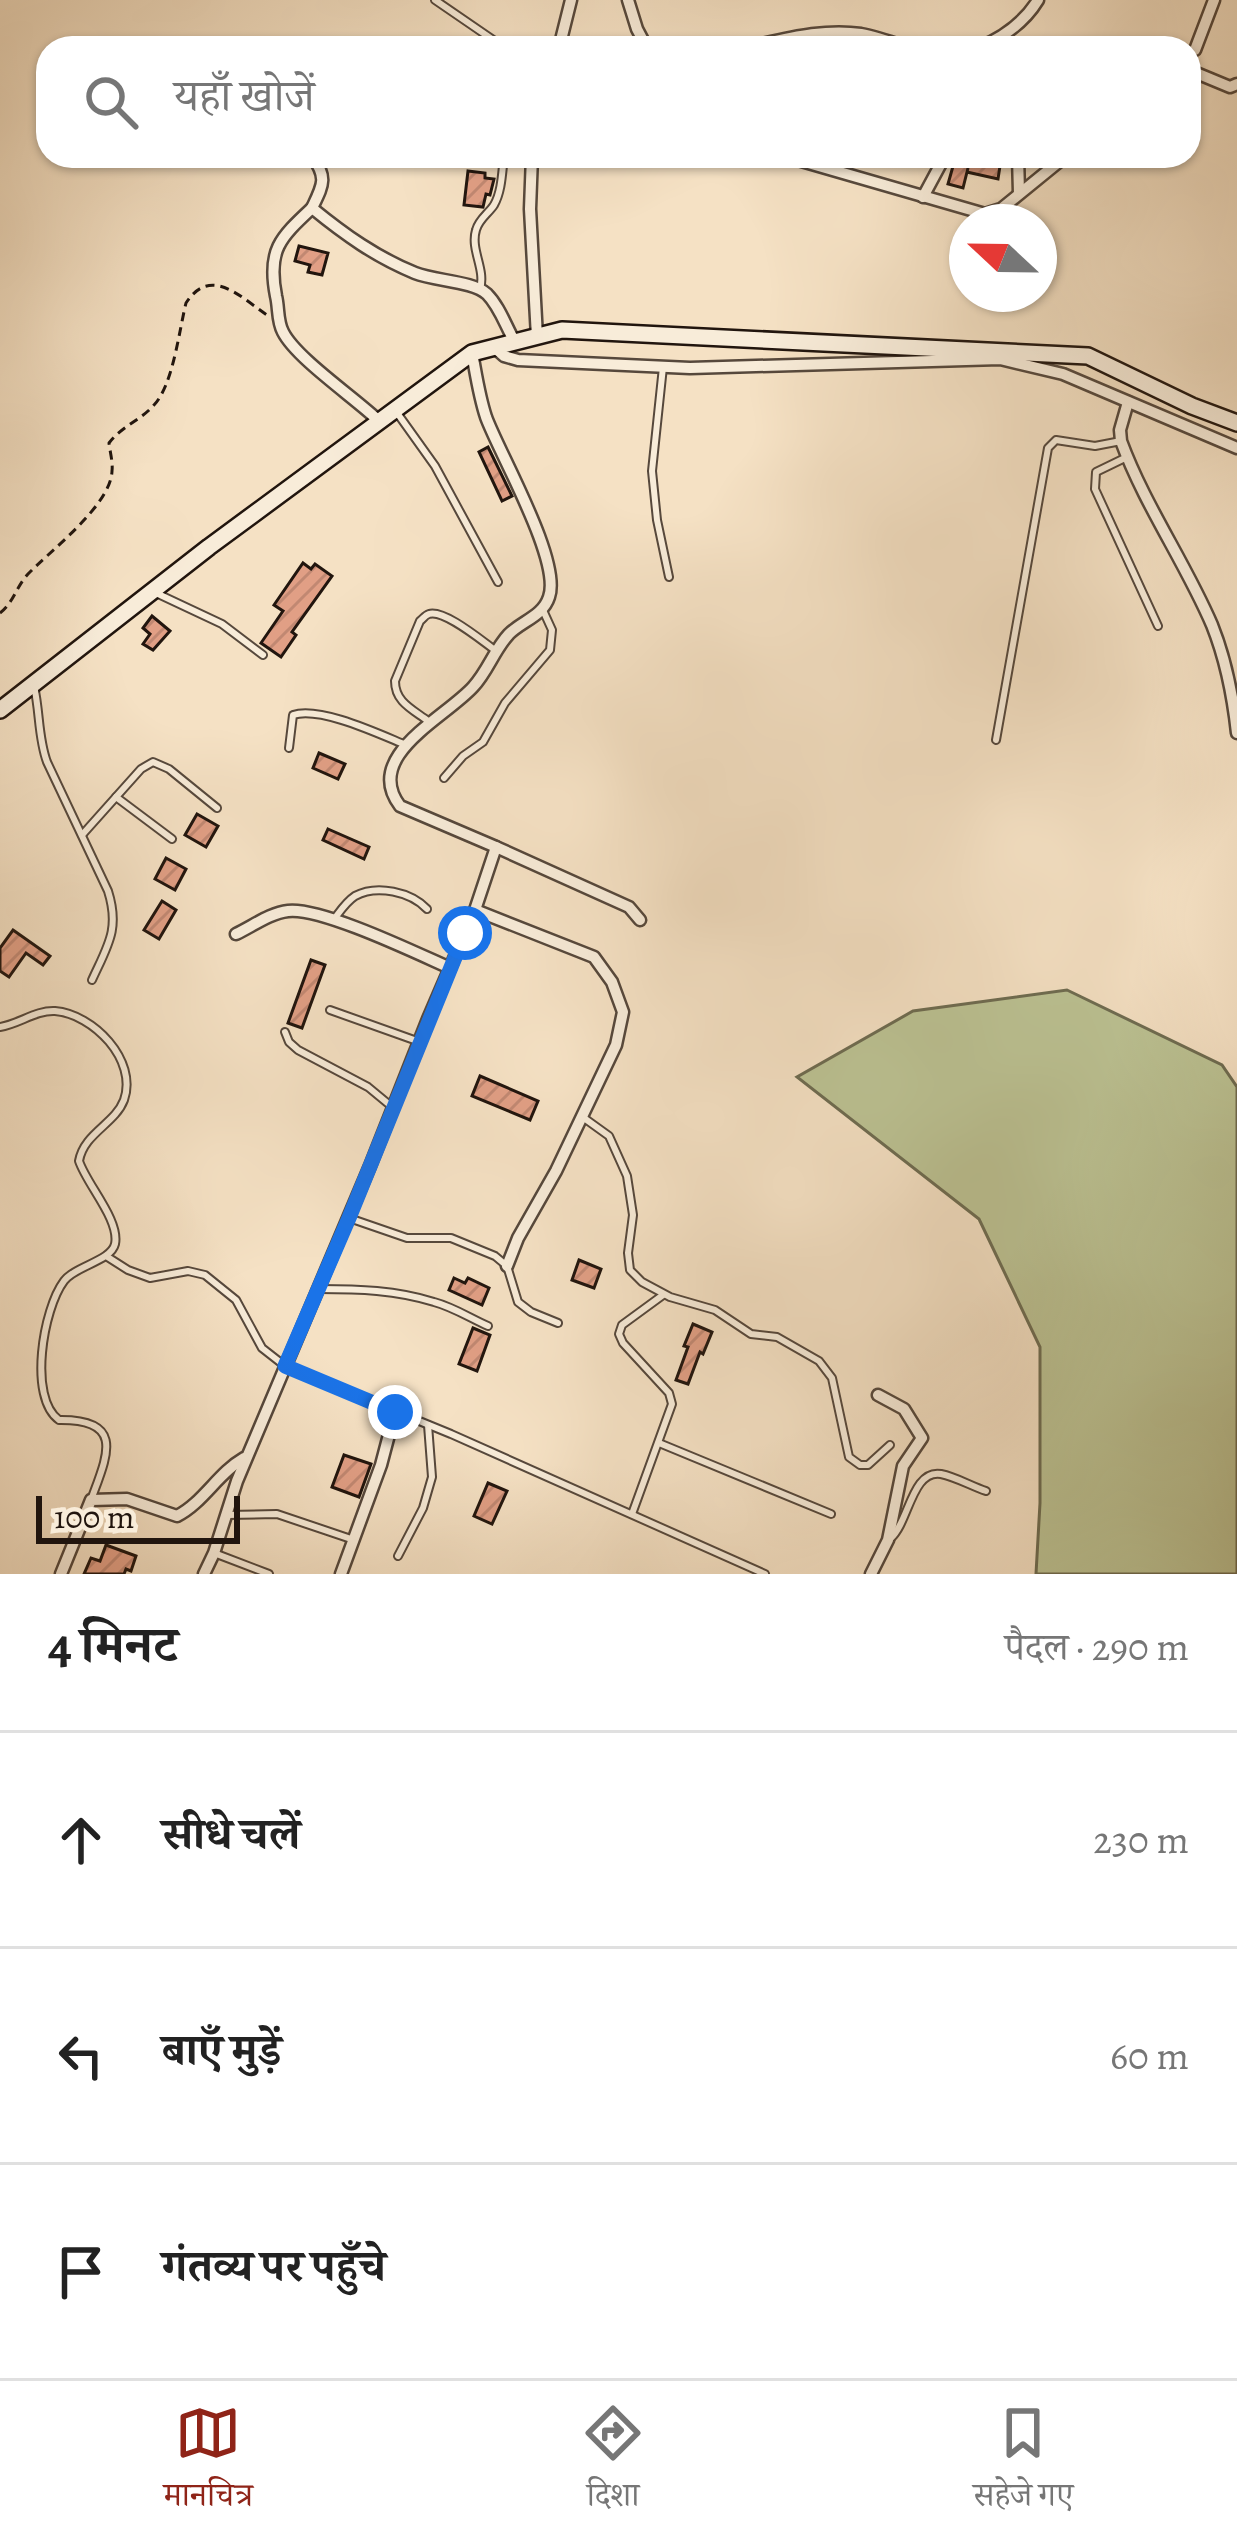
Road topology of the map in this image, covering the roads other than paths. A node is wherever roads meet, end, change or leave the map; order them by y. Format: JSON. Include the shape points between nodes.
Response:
{"nodes":[{"id":1,"x":436,"y":0,"type":"edge"},
{"id":2,"x":571,"y":0,"type":"edge"},
{"id":3,"x":628,"y":0,"type":"edge"},
{"id":4,"x":1038,"y":0,"type":"edge"},
{"id":5,"x":1214,"y":0,"type":"edge"},
{"id":6,"x":488,"y":36,"type":"edge"},
{"id":7,"x":562,"y":36,"type":"edge"},
{"id":8,"x":641,"y":36,"type":"edge"},
{"id":9,"x":798,"y":36,"type":"edge"},
{"id":10,"x":868,"y":36,"type":"edge"},
{"id":11,"x":1001,"y":36,"type":"edge"},
{"id":12,"x":1200,"y":36,"type":"edge"},
{"id":13,"x":1201,"y":75,"type":"edge"},
{"id":14,"x":1237,"y":84,"type":"edge"},
{"id":15,"x":320,"y":168,"type":"edge"},
{"id":16,"x":503,"y":168,"type":"edge"},
{"id":17,"x":532,"y":168,"type":"edge"},
{"id":18,"x":829,"y":168,"type":"edge"},
{"id":19,"x":939,"y":168,"type":"edge"},
{"id":20,"x":1018,"y":168,"type":"edge"},
{"id":21,"x":1051,"y":168,"type":"edge"},
{"id":22,"x":1019,"y":193,"type":"junction"},
{"id":23,"x":923,"y":197,"type":"junction"},
{"id":24,"x":312,"y":208,"type":"junction"},
{"id":25,"x":480,"y":289,"type":"junction"},
{"id":26,"x":537,"y":337,"type":"junction"},
{"id":27,"x":515,"y":343,"type":"junction"},
{"id":28,"x":495,"y":348,"type":"junction"},
{"id":29,"x":472,"y":353,"type":"junction"},
{"id":30,"x":663,"y":368,"type":"junction"},
{"id":31,"x":1128,"y":402,"type":"junction"},
{"id":32,"x":394,"y":410,"type":"junction"},
{"id":33,"x":379,"y":422,"type":"junction"},
{"id":34,"x":1237,"y":423,"type":"edge"},
{"id":35,"x":1121,"y":442,"type":"junction"},
{"id":36,"x":1237,"y":448,"type":"edge"},
{"id":37,"x":1127,"y":457,"type":"junction"},
{"id":38,"x":668,"y":577,"type":"dead end"},
{"id":39,"x":498,"y":582,"type":"dead end"},
{"id":40,"x":153,"y":591,"type":"junction"},
{"id":41,"x":542,"y":608,"type":"junction"},
{"id":42,"x":1158,"y":626,"type":"dead end"},
{"id":43,"x":497,"y":651,"type":"junction"},
{"id":44,"x":262,"y":655,"type":"dead end"},
{"id":45,"x":34,"y":684,"type":"junction"},
{"id":46,"x":0,"y":710,"type":"edge"},
{"id":47,"x":431,"y":724,"type":"junction"},
{"id":48,"x":1237,"y":734,"type":"edge"},
{"id":49,"x":996,"y":740,"type":"dead end"},
{"id":50,"x":406,"y":745,"type":"junction"},
{"id":51,"x":290,"y":748,"type":"dead end"},
{"id":52,"x":445,"y":778,"type":"dead end"},
{"id":53,"x":116,"y":797,"type":"junction"},
{"id":54,"x":217,"y":808,"type":"dead end"},
{"id":55,"x":82,"y":836,"type":"junction"},
{"id":56,"x":172,"y":839,"type":"dead end"},
{"id":57,"x":496,"y":847,"type":"junction"},
{"id":58,"x":427,"y":909,"type":"dead end"},
{"id":59,"x":475,"y":910,"type":"junction"},
{"id":60,"x":640,"y":920,"type":"dead end"},
{"id":61,"x":333,"y":921,"type":"junction"},
{"id":62,"x":236,"y":934,"type":"dead end"},
{"id":63,"x":450,"y":968,"type":"junction"},
{"id":64,"x":92,"y":980,"type":"dead end"},
{"id":65,"x":330,"y":1010,"type":"dead end"},
{"id":66,"x":0,"y":1027,"type":"edge"},
{"id":67,"x":285,"y":1032,"type":"dead end"},
{"id":68,"x":419,"y":1042,"type":"junction"},
{"id":69,"x":393,"y":1108,"type":"junction"},
{"id":70,"x":581,"y":1116,"type":"junction"},
{"id":71,"x":349,"y":1218,"type":"junction"},
{"id":72,"x":106,"y":1256,"type":"junction"},
{"id":73,"x":507,"y":1266,"type":"junction"},
{"id":74,"x":319,"y":1289,"type":"junction"},
{"id":75,"x":664,"y":1294,"type":"junction"},
{"id":76,"x":558,"y":1322,"type":"dead end"},
{"id":77,"x":488,"y":1326,"type":"dead end"},
{"id":78,"x":285,"y":1366,"type":"junction"},
{"id":79,"x":878,"y":1395,"type":"dead end"},
{"id":80,"x":395,"y":1412,"type":"junction"},
{"id":81,"x":428,"y":1425,"type":"junction"},
{"id":82,"x":659,"y":1443,"type":"junction"},
{"id":83,"x":890,"y":1445,"type":"dead end"},
{"id":84,"x":247,"y":1456,"type":"junction"},
{"id":85,"x":986,"y":1491,"type":"dead end"},
{"id":86,"x":91,"y":1500,"type":"junction"},
{"id":87,"x":632,"y":1514,"type":"junction"},
{"id":88,"x":831,"y":1514,"type":"dead end"},
{"id":89,"x":226,"y":1515,"type":"junction"},
{"id":90,"x":354,"y":1540,"type":"junction"},
{"id":91,"x":889,"y":1540,"type":"junction"},
{"id":92,"x":214,"y":1553,"type":"junction"},
{"id":93,"x":398,"y":1556,"type":"dead end"},
{"id":94,"x":62,"y":1574,"type":"edge"},
{"id":95,"x":204,"y":1574,"type":"edge"},
{"id":96,"x":269,"y":1574,"type":"edge"},
{"id":97,"x":341,"y":1574,"type":"edge"},
{"id":98,"x":765,"y":1574,"type":"edge"},
{"id":99,"x":871,"y":1574,"type":"edge"}],
"edges":[{"from":1,"to":6,"type":"lane"},
{"from":2,"to":7,"type":"street"},
{"from":3,"to":8,"type":"street"},
{"from":4,"to":11,"type":"street"},
{"from":5,"to":12,"type":"street"},
{"from":9,"to":10,"type":"street"},
{"from":13,"to":14,"type":"street"},
{"from":15,"to":24,"type":"street"},
{"from":16,"to":25,"type":"lane","via":[[493,208],[475,234]]},
{"from":17,"to":26,"type":"street"},
{"from":18,"to":23,"type":"street"},
{"from":19,"to":23,"type":"street"},
{"from":20,"to":22,"type":"street"},
{"from":21,"to":22,"type":"street"},
{"from":22,"to":23,"type":"street","via":[[985,214]]},
{"from":24,"to":25,"type":"street","via":[[391,262]]},
{"from":24,"to":33,"type":"street","via":[[275,252],[278,322],[290,344]]},
{"from":25,"to":27,"type":"street"},
{"from":26,"to":27,"type":"main road"},
{"from":26,"to":34,"type":"main road","via":[[562,330],[1088,356]]},
{"from":27,"to":28,"type":"main road"},
{"from":28,"to":29,"type":"main road"},
{"from":28,"to":30,"type":"street","via":[[518,360]]},
{"from":29,"to":32,"type":"main road"},
{"from":29,"to":41,"type":"street","via":[[485,415],[549,575]]},
{"from":30,"to":31,"type":"street","via":[[1000,359]]},
{"from":30,"to":38,"type":"lane","via":[[652,471]]},
{"from":31,"to":35,"type":"street"},
{"from":31,"to":36,"type":"street"},
{"from":32,"to":33,"type":"main road"},
{"from":32,"to":39,"type":"lane","via":[[435,466]]},
{"from":33,"to":40,"type":"main road"},
{"from":35,"to":37,"type":"street"},
{"from":35,"to":49,"type":"lane","via":[[1056,440],[1048,448]]},
{"from":37,"to":42,"type":"lane","via":[[1096,472],[1095,489]]},
{"from":37,"to":48,"type":"street","via":[[1210,621]]},
{"from":40,"to":44,"type":"lane","via":[[222,624]]},
{"from":40,"to":45,"type":"main road"},
{"from":41,"to":43,"type":"street"},
{"from":41,"to":52,"type":"lane","via":[[550,650],[483,742]]},
{"from":43,"to":47,"type":"street","via":[[468,693]]},
{"from":43,"to":47,"type":"lane","via":[[448,618],[433,613],[420,621],[395,693]]},
{"from":45,"to":46,"type":"main road"},
{"from":45,"to":55,"type":"lane","via":[[42,748]]},
{"from":47,"to":50,"type":"street"},
{"from":50,"to":51,"type":"lane","via":[[304,712],[293,715]]},
{"from":50,"to":57,"type":"street","via":[[390,776],[400,806]]},
{"from":53,"to":54,"type":"lane","via":[[147,764],[160,763]]},
{"from":53,"to":55,"type":"lane"},
{"from":53,"to":56,"type":"lane"},
{"from":55,"to":64,"type":"lane","via":[[115,911]]},
{"from":57,"to":59,"type":"street"},
{"from":57,"to":60,"type":"street","via":[[629,907]]},
{"from":58,"to":61,"type":"lane","via":[[408,895],[369,891]]},
{"from":59,"to":63,"type":"street"},
{"from":59,"to":70,"type":"street","via":[[589,953],[612,982],[622,1028]]},
{"from":61,"to":62,"type":"street","via":[[289,911]]},
{"from":61,"to":63,"type":"street"},
{"from":63,"to":68,"type":"street"},
{"from":65,"to":68,"type":"lane"},
{"from":66,"to":72,"type":"lane","via":[[63,1012],[96,1029],[116,1052],[123,1101],[79,1160],[112,1223],[116,1243]]},
{"from":67,"to":69,"type":"lane","via":[[298,1050]]},
{"from":68,"to":69,"type":"street"},
{"from":69,"to":71,"type":"street"},
{"from":70,"to":73,"type":"street"},
{"from":70,"to":75,"type":"lane","via":[[609,1136],[627,1176],[630,1270]]},
{"from":71,"to":73,"type":"lane","via":[[407,1238],[451,1238]]},
{"from":71,"to":74,"type":"street"},
{"from":72,"to":78,"type":"lane","via":[[149,1278],[205,1275],[236,1300],[262,1348]]},
{"from":72,"to":86,"type":"lane","via":[[65,1279],[43,1335],[48,1410],[58,1420],[89,1422],[107,1444]]},
{"from":73,"to":76,"type":"lane","via":[[518,1302]]},
{"from":74,"to":77,"type":"lane","via":[[436,1302]]},
{"from":74,"to":78,"type":"street"},
{"from":75,"to":82,"type":"lane","via":[[619,1334],[672,1399]]},
{"from":75,"to":83,"type":"lane","via":[[819,1361],[832,1378],[853,1461],[868,1465]]},
{"from":78,"to":80,"type":"lane"},
{"from":78,"to":84,"type":"street"},
{"from":79,"to":91,"type":"street","via":[[904,1409],[922,1438],[899,1477]]},
{"from":80,"to":81,"type":"lane"},
{"from":80,"to":90,"type":"street"},
{"from":81,"to":87,"type":"lane"},
{"from":81,"to":93,"type":"lane","via":[[432,1478]]},
{"from":82,"to":87,"type":"lane"},
{"from":82,"to":88,"type":"lane"},
{"from":84,"to":86,"type":"street","via":[[177,1516],[128,1499]]},
{"from":84,"to":89,"type":"street"},
{"from":85,"to":91,"type":"lane","via":[[927,1476]]},
{"from":86,"to":94,"type":"street"},
{"from":87,"to":98,"type":"lane"},
{"from":89,"to":90,"type":"lane","via":[[277,1514]]},
{"from":89,"to":92,"type":"street"},
{"from":90,"to":97,"type":"street"},
{"from":91,"to":99,"type":"street"},
{"from":92,"to":95,"type":"street"},
{"from":92,"to":96,"type":"lane"}]}
